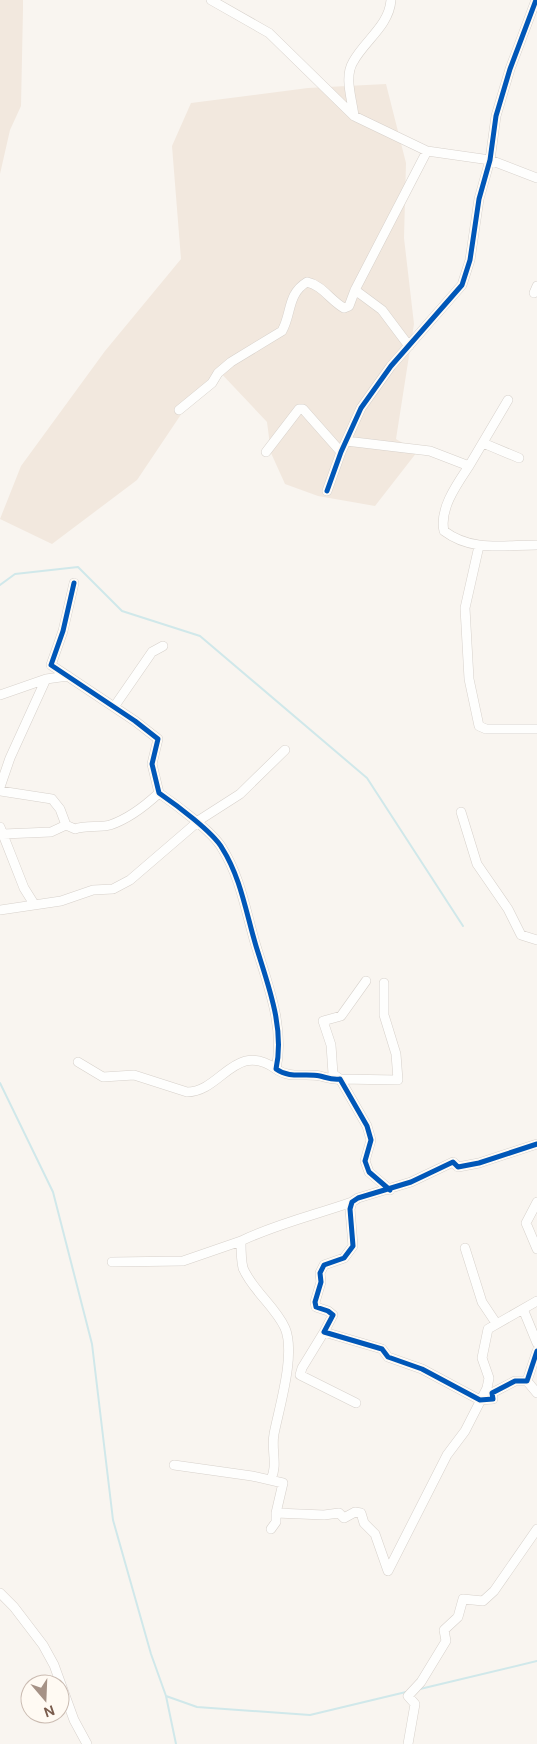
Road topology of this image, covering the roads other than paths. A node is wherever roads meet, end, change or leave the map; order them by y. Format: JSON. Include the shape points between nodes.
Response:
{"nodes":[{"id":1,"x":211,"y":0,"type":"edge"},
{"id":2,"x":391,"y":0,"type":"edge"},
{"id":3,"x":536,"y":0,"type":"edge"},
{"id":4,"x":354,"y":116,"type":"junction"},
{"id":5,"x":428,"y":151,"type":"junction"},
{"id":6,"x":490,"y":160,"type":"junction"},
{"id":7,"x":537,"y":178,"type":"edge"},
{"id":8,"x":355,"y":290,"type":"junction"},
{"id":9,"x":409,"y":346,"type":"junction"},
{"id":10,"x":508,"y":400,"type":"dead end"},
{"id":11,"x":179,"y":410,"type":"dead end"},
{"id":12,"x":346,"y":441,"type":"junction"},
{"id":13,"x":483,"y":443,"type":"junction"},
{"id":14,"x":266,"y":452,"type":"dead end"},
{"id":15,"x":341,"y":452,"type":"junction"},
{"id":16,"x":519,"y":458,"type":"dead end"},
{"id":17,"x":469,"y":466,"type":"junction"},
{"id":18,"x":327,"y":491,"type":"dead end"},
{"id":19,"x":537,"y":545,"type":"edge"},
{"id":20,"x":479,"y":546,"type":"junction"},
{"id":21,"x":74,"y":583,"type":"dead end"},
{"id":22,"x":163,"y":646,"type":"dead end"},
{"id":23,"x":68,"y":676,"type":"junction"},
{"id":24,"x":46,"y":679,"type":"junction"},
{"id":25,"x":0,"y":695,"type":"edge"},
{"id":26,"x":114,"y":707,"type":"junction"},
{"id":27,"x":537,"y":729,"type":"edge"},
{"id":28,"x":285,"y":750,"type":"dead end"},
{"id":29,"x":0,"y":786,"type":"edge"},
{"id":30,"x":0,"y":791,"type":"edge"},
{"id":31,"x":159,"y":794,"type":"junction"},
{"id":32,"x":461,"y":812,"type":"dead end"},
{"id":33,"x":197,"y":823,"type":"junction"},
{"id":34,"x":66,"y":825,"type":"junction"},
{"id":35,"x":1,"y":830,"type":"edge"},
{"id":36,"x":34,"y":904,"type":"junction"},
{"id":37,"x":0,"y":910,"type":"edge"},
{"id":38,"x":537,"y":940,"type":"edge"},
{"id":39,"x":366,"y":981,"type":"dead end"},
{"id":40,"x":384,"y":983,"type":"dead end"},
{"id":41,"x":78,"y":1062,"type":"dead end"},
{"id":42,"x":276,"y":1069,"type":"junction"},
{"id":43,"x":340,"y":1079,"type":"junction"},
{"id":44,"x":537,"y":1144,"type":"edge"},
{"id":45,"x":390,"y":1190,"type":"junction"},
{"id":46,"x":352,"y":1202,"type":"junction"},
{"id":47,"x":537,"y":1202,"type":"edge"},
{"id":48,"x":241,"y":1241,"type":"junction"},
{"id":49,"x":465,"y":1248,"type":"dead end"},
{"id":50,"x":537,"y":1250,"type":"edge"},
{"id":51,"x":112,"y":1262,"type":"dead end"},
{"id":52,"x":537,"y":1301,"type":"edge"},
{"id":53,"x":523,"y":1309,"type":"junction"},
{"id":54,"x":496,"y":1323,"type":"junction"},
{"id":55,"x":324,"y":1332,"type":"junction"},
{"id":56,"x":537,"y":1344,"type":"edge"},
{"id":57,"x":537,"y":1351,"type":"edge"},
{"id":58,"x":527,"y":1381,"type":"junction"},
{"id":59,"x":537,"y":1394,"type":"edge"},
{"id":60,"x":480,"y":1400,"type":"junction"},
{"id":61,"x":356,"y":1403,"type":"dead end"},
{"id":62,"x":174,"y":1465,"type":"dead end"},
{"id":63,"x":271,"y":1479,"type":"junction"},
{"id":64,"x":276,"y":1513,"type":"junction"},
{"id":65,"x":537,"y":1529,"type":"edge"},
{"id":66,"x":271,"y":1530,"type":"dead end"},
{"id":67,"x":0,"y":1594,"type":"edge"},
{"id":68,"x":88,"y":1744,"type":"edge"},
{"id":69,"x":408,"y":1744,"type":"edge"}],
"edges":[{"from":1,"to":4,"type":"street","via":[[268,33]]},
{"from":2,"to":4,"type":"street","via":[[390,12],[384,22],[352,63],[348,82]]},
{"from":3,"to":6,"type":"street","via":[[496,116]]},
{"from":4,"to":5,"type":"street"},
{"from":5,"to":6,"type":"street"},
{"from":5,"to":8,"type":"street"},
{"from":6,"to":7,"type":"street"},
{"from":6,"to":9,"type":"street","via":[[462,285]]},
{"from":8,"to":9,"type":"street","via":[[382,310]]},
{"from":8,"to":11,"type":"street","via":[[350,306],[344,308],[314,283],[299,286],[291,298],[282,331],[231,362]]},
{"from":9,"to":12,"type":"street","via":[[361,408]]},
{"from":10,"to":13,"type":"street"},
{"from":12,"to":15,"type":"street"},
{"from":12,"to":17,"type":"street","via":[[430,451]]},
{"from":13,"to":16,"type":"street"},
{"from":13,"to":17,"type":"street"},
{"from":14,"to":15,"type":"street","via":[[299,409],[304,409]]},
{"from":15,"to":18,"type":"street"},
{"from":17,"to":20,"type":"street","via":[[456,485],[442,520],[444,531],[458,541]]},
{"from":19,"to":20,"type":"street"},
{"from":20,"to":27,"type":"street","via":[[465,608],[469,679],[478,726],[486,729]]},
{"from":21,"to":23,"type":"street","via":[[64,632],[51,664]]},
{"from":22,"to":26,"type":"street","via":[[152,652]]},
{"from":23,"to":24,"type":"street"},
{"from":23,"to":26,"type":"street"},
{"from":24,"to":25,"type":"street"},
{"from":24,"to":29,"type":"street"},
{"from":26,"to":31,"type":"street","via":[[158,739],[152,764]]},
{"from":28,"to":33,"type":"street","via":[[240,794]]},
{"from":30,"to":34,"type":"street","via":[[52,799]]},
{"from":31,"to":33,"type":"street"},
{"from":31,"to":34,"type":"street","via":[[108,825],[87,825],[75,829]]},
{"from":32,"to":38,"type":"street","via":[[477,864],[522,935]]},
{"from":33,"to":36,"type":"street","via":[[130,880],[113,889],[93,890],[61,901]]},
{"from":33,"to":42,"type":"street","via":[[222,847],[238,880],[272,1000],[280,1044]]},
{"from":34,"to":35,"type":"street","via":[[51,832]]},
{"from":35,"to":36,"type":"street","via":[[24,888]]},
{"from":36,"to":37,"type":"street"},
{"from":39,"to":43,"type":"street","via":[[341,1016],[324,1021],[331,1045],[333,1074]]},
{"from":40,"to":43,"type":"street","via":[[384,1015],[396,1054],[398,1080]]},
{"from":41,"to":42,"type":"street","via":[[103,1077],[134,1076],[187,1092],[196,1092],[249,1060],[264,1060]]},
{"from":42,"to":43,"type":"street","via":[[294,1076]]},
{"from":43,"to":45,"type":"street","via":[[367,1126],[371,1140],[365,1161],[370,1172]]},
{"from":44,"to":45,"type":"street","via":[[479,1163],[458,1167],[453,1162]]},
{"from":45,"to":46,"type":"street"},
{"from":46,"to":48,"type":"street","via":[[270,1227]]},
{"from":46,"to":55,"type":"street","via":[[353,1246],[344,1258],[324,1265],[320,1273],[316,1307],[333,1316]]},
{"from":47,"to":50,"type":"street","via":[[526,1223]]},
{"from":48,"to":51,"type":"street","via":[[184,1261]]},
{"from":48,"to":63,"type":"street","via":[[243,1268],[285,1328],[288,1345],[272,1453],[275,1470]]},
{"from":49,"to":54,"type":"street","via":[[482,1302]]},
{"from":52,"to":53,"type":"street"},
{"from":53,"to":54,"type":"street"},
{"from":53,"to":56,"type":"street"},
{"from":54,"to":60,"type":"street","via":[[488,1329],[484,1344],[482,1358],[489,1378]]},
{"from":55,"to":60,"type":"street","via":[[382,1349],[388,1357],[422,1369]]},
{"from":55,"to":61,"type":"street","via":[[300,1375]]},
{"from":57,"to":58,"type":"street"},
{"from":58,"to":59,"type":"street"},
{"from":58,"to":60,"type":"street","via":[[515,1381],[492,1393],[493,1399]]},
{"from":60,"to":64,"type":"street","via":[[465,1431],[447,1455],[388,1571],[375,1534],[364,1524],[361,1513],[355,1512],[344,1518],[338,1513]]},
{"from":62,"to":63,"type":"street"},
{"from":63,"to":64,"type":"street","via":[[283,1483]]},
{"from":64,"to":66,"type":"street","via":[[276,1522]]},
{"from":65,"to":69,"type":"street","via":[[494,1591],[483,1601],[463,1599],[458,1618],[444,1630],[446,1641],[422,1682],[408,1696],[415,1704]]},
{"from":67,"to":68,"type":"street","via":[[43,1645],[54,1665],[74,1720]]}]}
